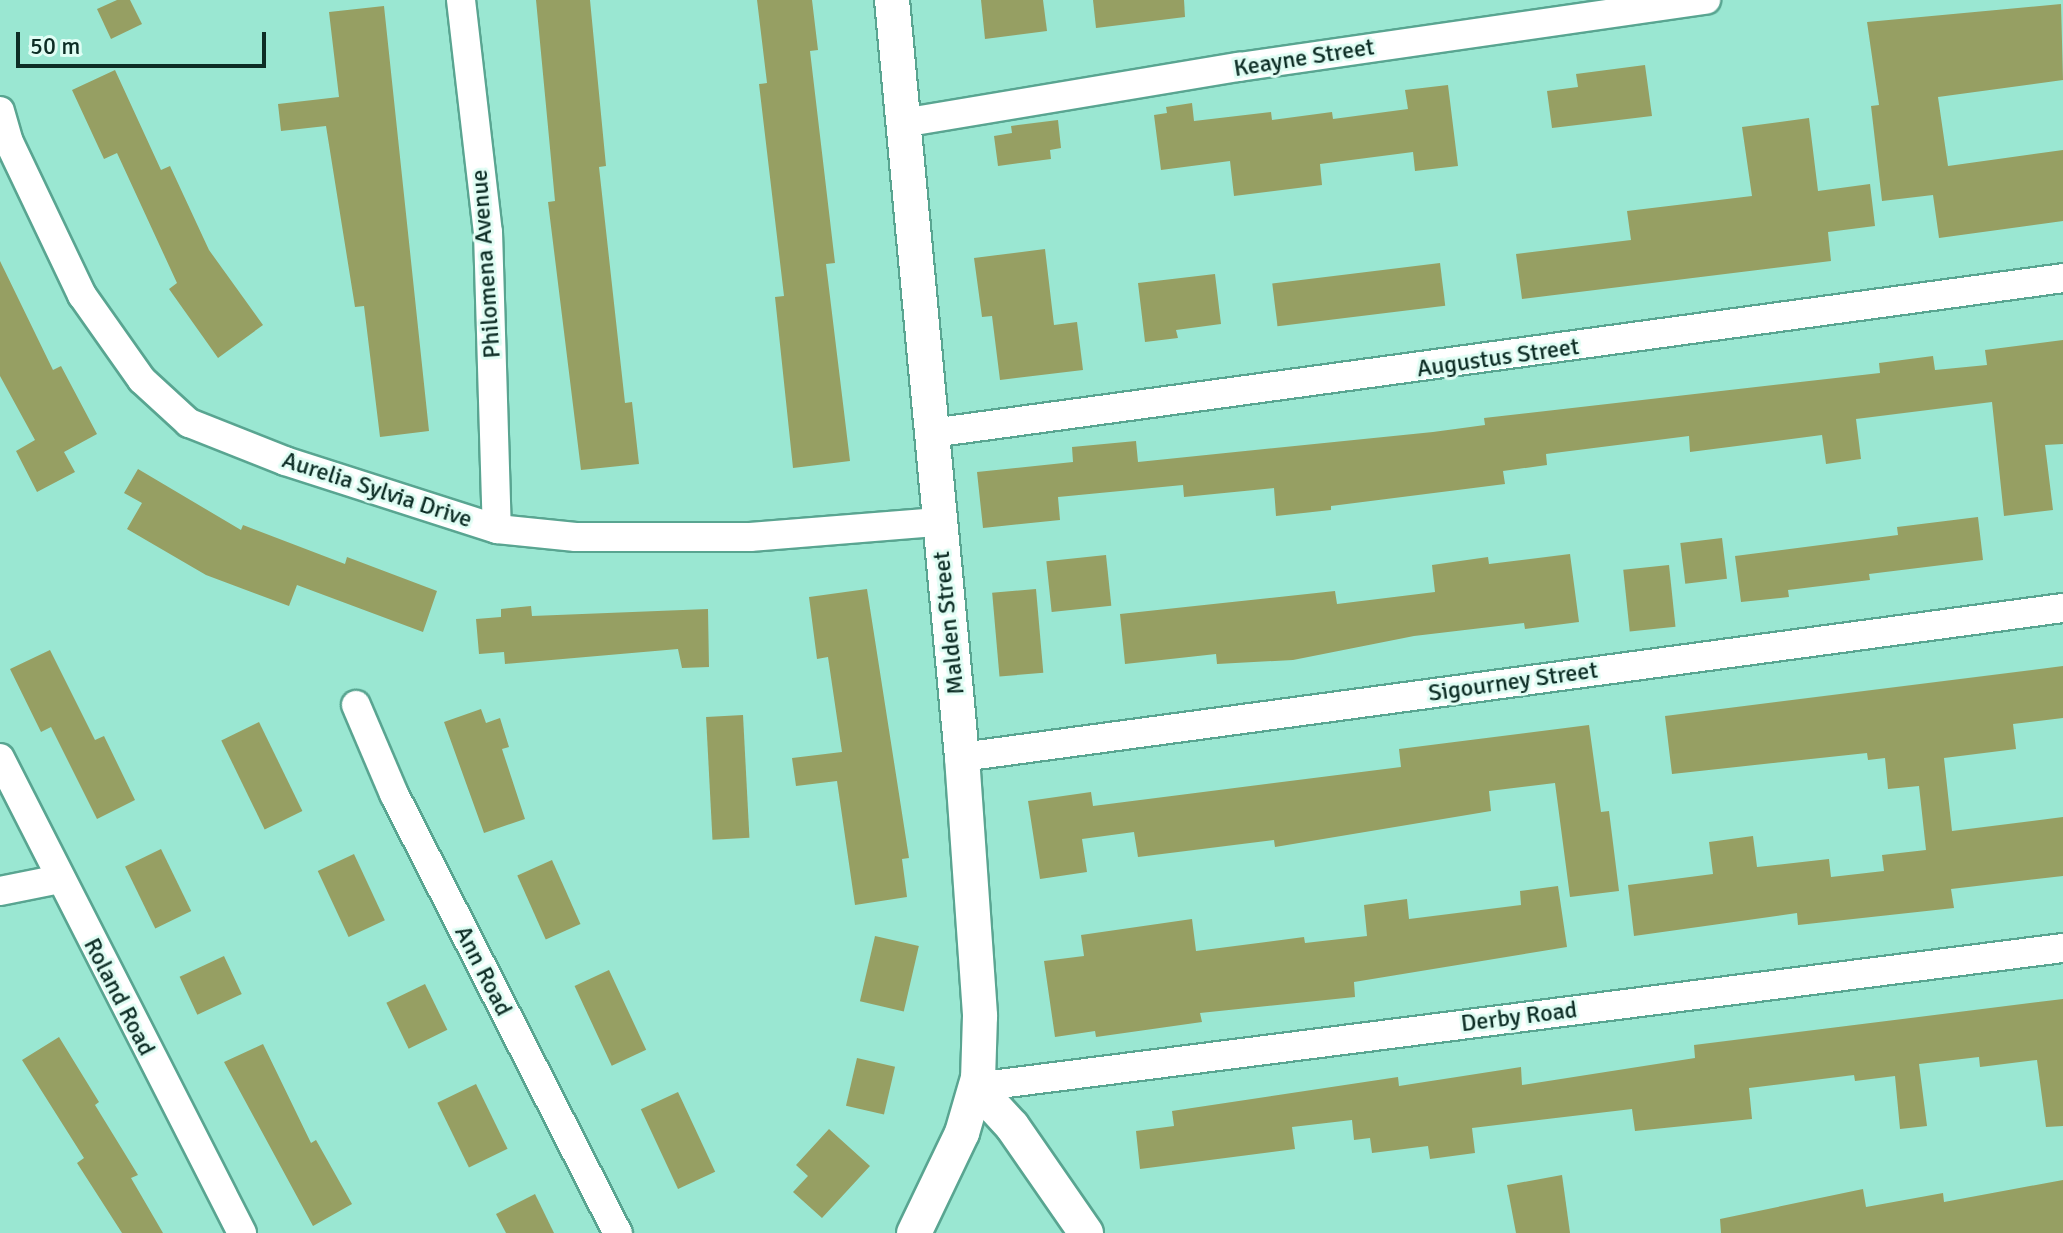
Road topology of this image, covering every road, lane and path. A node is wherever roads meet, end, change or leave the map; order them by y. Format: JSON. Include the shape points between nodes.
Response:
{"nodes":[{"id":1,"x":461,"y":0,"type":"edge"},
{"id":2,"x":892,"y":0,"type":"edge"},
{"id":3,"x":1706,"y":0,"type":"edge"},
{"id":4,"x":0,"y":111,"type":"edge"},
{"id":5,"x":903,"y":123,"type":"junction"},
{"id":6,"x":2063,"y":278,"type":"edge"},
{"id":7,"x":932,"y":433,"type":"junction"},
{"id":8,"x":938,"y":522,"type":"junction"},
{"id":9,"x":497,"y":529,"type":"junction"},
{"id":10,"x":2063,"y":608,"type":"edge"},
{"id":11,"x":356,"y":705,"type":"dead end"},
{"id":12,"x":962,"y":757,"type":"junction"},
{"id":13,"x":0,"y":758,"type":"edge"},
{"id":14,"x":60,"y":879,"type":"junction"},
{"id":15,"x":0,"y":891,"type":"edge"},
{"id":16,"x":2063,"y":948,"type":"edge"},
{"id":17,"x":976,"y":1087,"type":"junction"},
{"id":18,"x":242,"y":1233,"type":"edge"},
{"id":19,"x":618,"y":1233,"type":"edge"},
{"id":20,"x":914,"y":1233,"type":"edge"},
{"id":21,"x":1086,"y":1233,"type":"edge"}],
"edges":[{"from":1,"to":9,"type":"street","name":"Philomena Avenue","via":[[488,232]]},
{"from":2,"to":5,"type":"street","name":"Malden Street"},
{"from":3,"to":5,"type":"street","name":"Keayne Street","via":[[1239,67]]},
{"from":4,"to":9,"type":"street","name":"Aurelia Sylvia Drive","via":[[9,142],[82,295],[142,380],[189,423],[285,461]]},
{"from":5,"to":7,"type":"street","name":"Malden Street"},
{"from":6,"to":7,"type":"street","name":"Augustus Street"},
{"from":7,"to":8,"type":"street","name":"Malden Street"},
{"from":8,"to":9,"type":"street","name":"Aurelia Sylvia Drive","via":[[750,537],[576,537]]},
{"from":8,"to":12,"type":"street","name":"Malden Street"},
{"from":10,"to":12,"type":"street","name":"Sigourney Street"},
{"from":11,"to":19,"type":"street","name":"Ann Road","via":[[394,794]]},
{"from":12,"to":17,"type":"street","name":"Malden Street","via":[[980,1016]]},
{"from":13,"to":14,"type":"street","name":"Roland Road"},
{"from":14,"to":15,"type":"street"},
{"from":14,"to":18,"type":"street","name":"Roland Road"},
{"from":16,"to":17,"type":"street","name":"Derby Road"},
{"from":17,"to":20,"type":"street","name":"Malden Street","via":[[962,1133]]},
{"from":17,"to":21,"type":"street","via":[[1012,1126]]}]}
